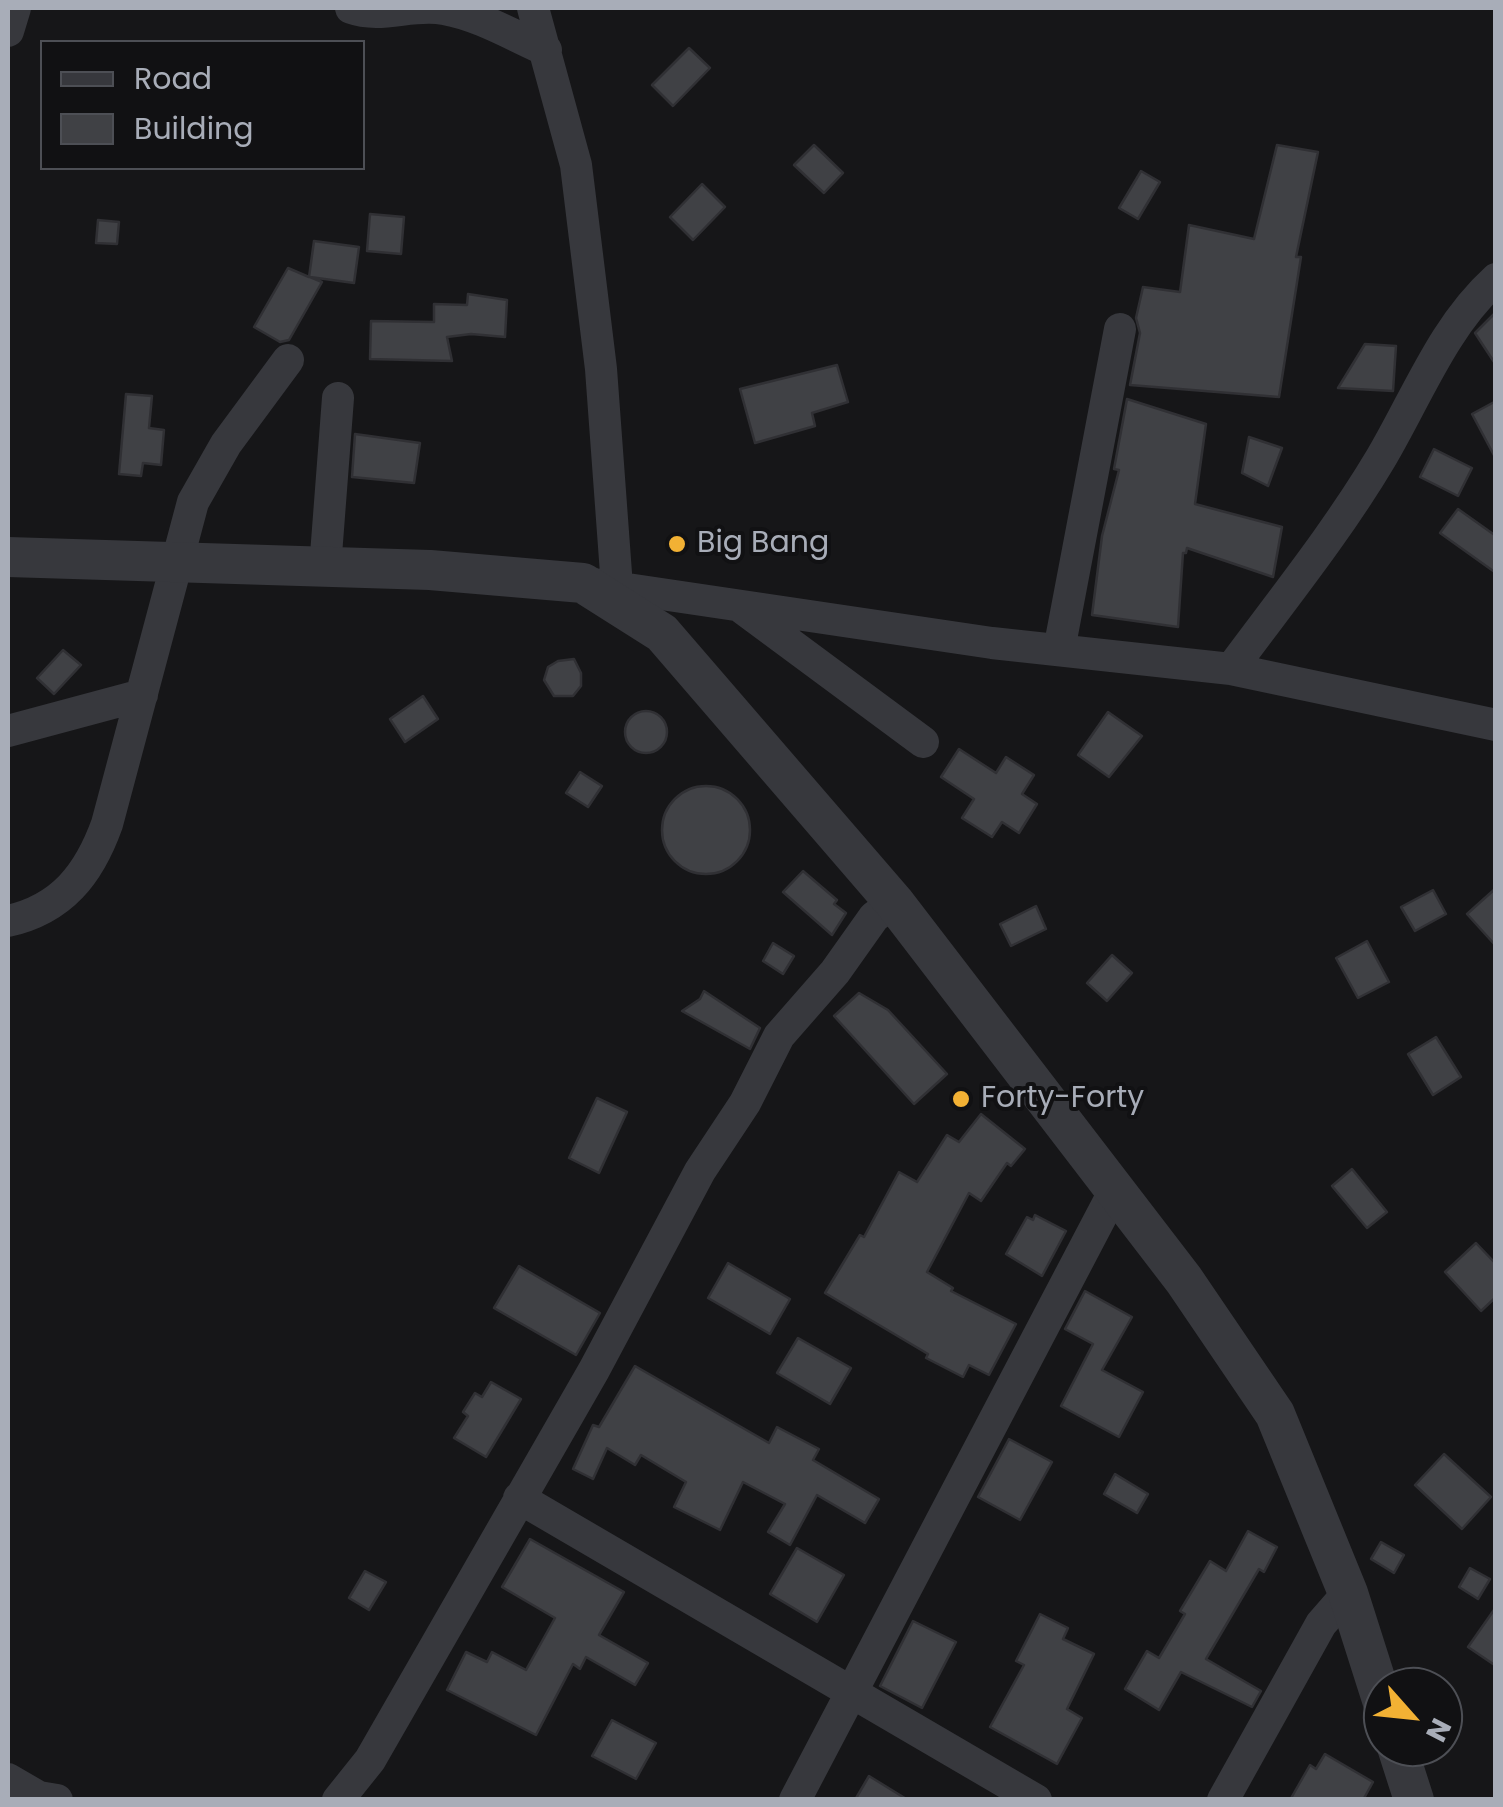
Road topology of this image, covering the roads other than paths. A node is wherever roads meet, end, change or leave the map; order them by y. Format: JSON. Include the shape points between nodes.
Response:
{"nodes":[{"id":1,"x":15,"y":8,"type":"edge"},
{"id":2,"x":351,"y":8,"type":"edge"},
{"id":3,"x":533,"y":8,"type":"edge"},
{"id":4,"x":8,"y":30,"type":"edge"},
{"id":5,"x":546,"y":50,"type":"junction"},
{"id":6,"x":1496,"y":279,"type":"edge"},
{"id":7,"x":1120,"y":329,"type":"dead end"},
{"id":8,"x":288,"y":360,"type":"dead end"},
{"id":9,"x":338,"y":398,"type":"dead end"},
{"id":10,"x":8,"y":557,"type":"edge"},
{"id":11,"x":174,"y":564,"type":"junction"},
{"id":12,"x":325,"y":568,"type":"junction"},
{"id":13,"x":600,"y":585,"type":"junction"},
{"id":14,"x":738,"y":605,"type":"junction"},
{"id":15,"x":1058,"y":650,"type":"junction"},
{"id":16,"x":1231,"y":669,"type":"junction"},
{"id":17,"x":142,"y":695,"type":"junction"},
{"id":18,"x":1496,"y":725,"type":"edge"},
{"id":19,"x":8,"y":731,"type":"edge"},
{"id":20,"x":923,"y":742,"type":"dead end"},
{"id":21,"x":894,"y":902,"type":"junction"},
{"id":22,"x":8,"y":922,"type":"edge"},
{"id":23,"x":1115,"y":1190,"type":"junction"},
{"id":24,"x":518,"y":1498,"type":"junction"},
{"id":25,"x":1348,"y":1593,"type":"junction"},
{"id":26,"x":1372,"y":1667,"type":"edge"},
{"id":27,"x":852,"y":1695,"type":"junction"},
{"id":28,"x":1403,"y":1767,"type":"edge"},
{"id":29,"x":8,"y":1780,"type":"edge"},
{"id":30,"x":57,"y":1800,"type":"edge"},
{"id":31,"x":338,"y":1800,"type":"edge"},
{"id":32,"x":795,"y":1800,"type":"edge"},
{"id":33,"x":1036,"y":1800,"type":"edge"},
{"id":34,"x":1223,"y":1800,"type":"edge"},
{"id":35,"x":1414,"y":1800,"type":"edge"}],
"edges":[{"from":1,"to":4,"type":"street"},
{"from":2,"to":5,"type":"street","via":[[369,14],[442,8]]},
{"from":3,"to":5,"type":"street"},
{"from":5,"to":13,"type":"street","via":[[576,166],[601,369]]},
{"from":6,"to":16,"type":"street","via":[[1472,300],[1381,457]]},
{"from":7,"to":15,"type":"street"},
{"from":8,"to":11,"type":"street","via":[[193,502]]},
{"from":9,"to":12,"type":"street"},
{"from":10,"to":11,"type":"street"},
{"from":11,"to":12,"type":"street"},
{"from":11,"to":17,"type":"street"},
{"from":12,"to":13,"type":"street"},
{"from":13,"to":14,"type":"street"},
{"from":13,"to":21,"type":"street","via":[[662,633]]},
{"from":14,"to":15,"type":"street"},
{"from":14,"to":20,"type":"street"},
{"from":15,"to":16,"type":"street"},
{"from":16,"to":18,"type":"street"},
{"from":17,"to":19,"type":"street"},
{"from":17,"to":22,"type":"street","via":[[94,860],[64,895]]},
{"from":21,"to":23,"type":"street"},
{"from":21,"to":24,"type":"street","via":[[874,917],[780,1036]]},
{"from":23,"to":25,"type":"street","via":[[1275,1414]]},
{"from":23,"to":27,"type":"street"},
{"from":24,"to":27,"type":"street"},
{"from":24,"to":31,"type":"street","via":[[370,1760]]},
{"from":25,"to":26,"type":"street"},
{"from":25,"to":34,"type":"street","via":[[1322,1624]]},
{"from":27,"to":32,"type":"street"},
{"from":27,"to":33,"type":"street"},
{"from":28,"to":35,"type":"street"},
{"from":29,"to":30,"type":"street"}]}
